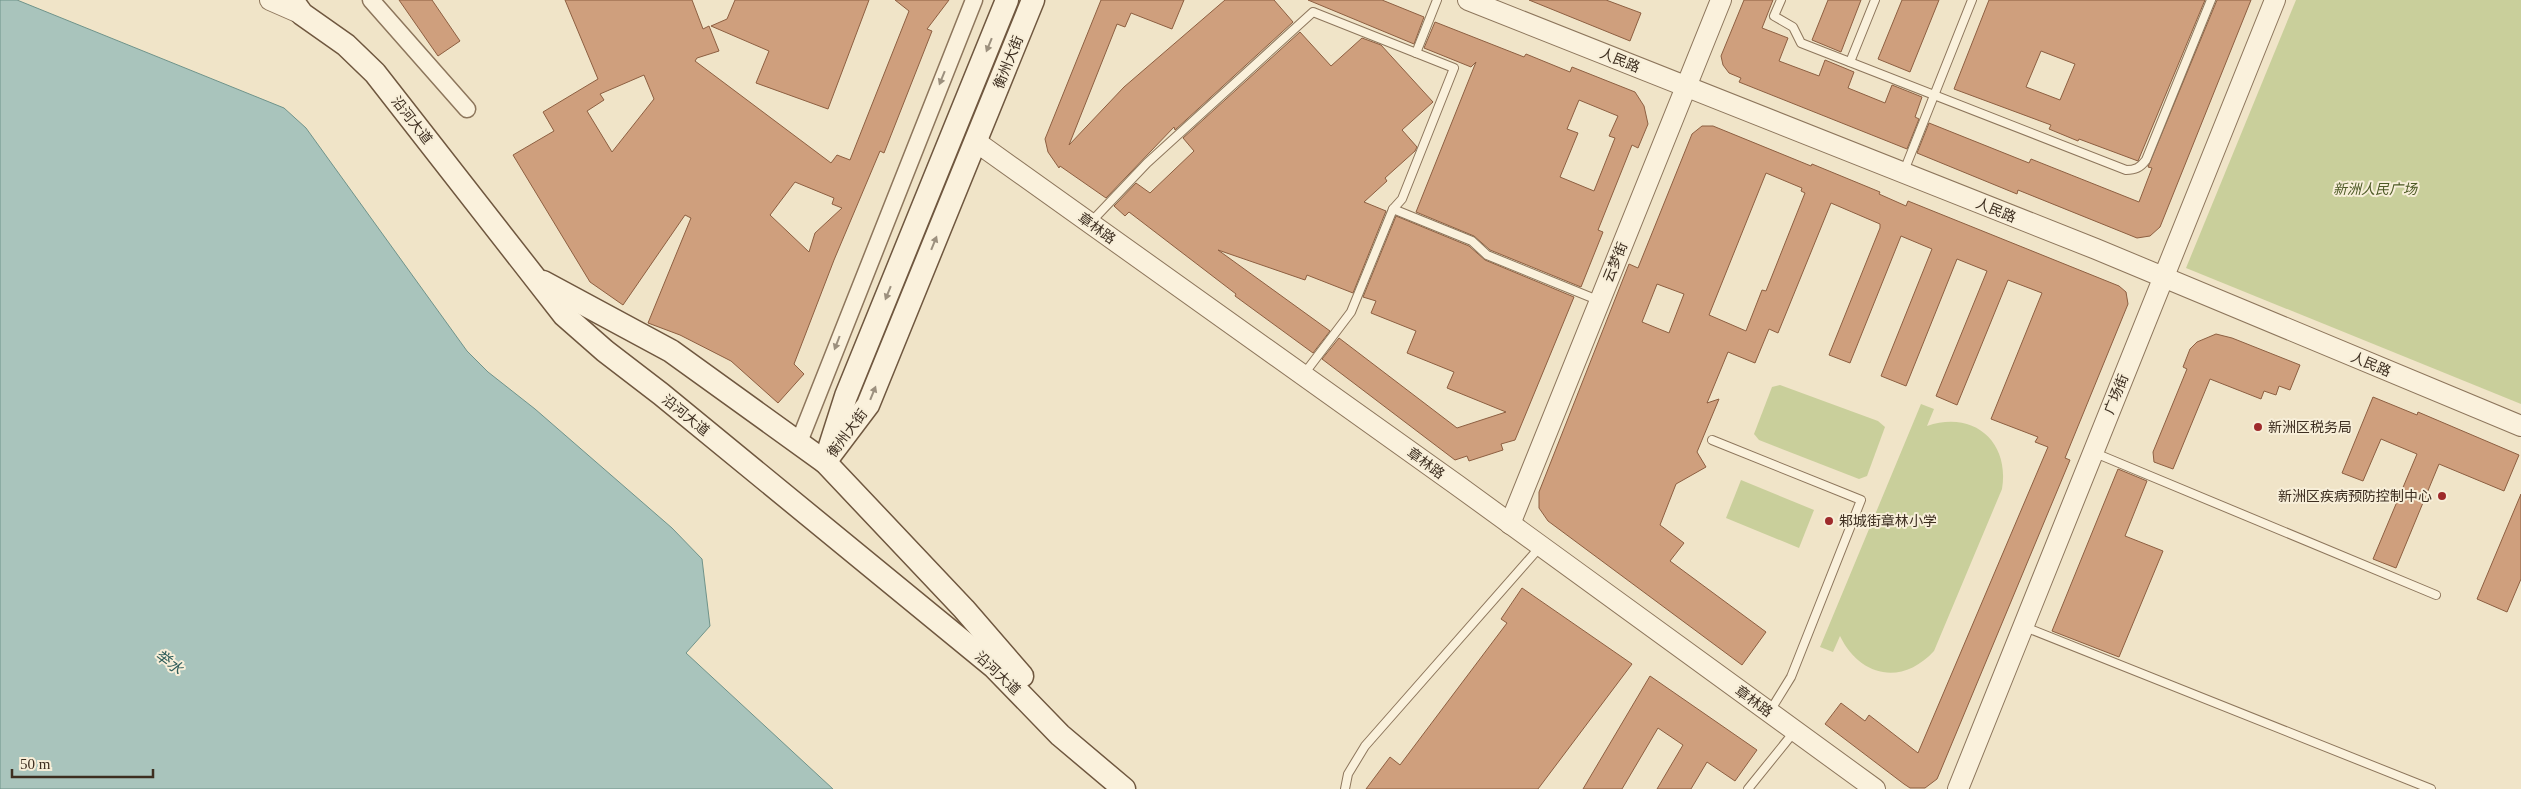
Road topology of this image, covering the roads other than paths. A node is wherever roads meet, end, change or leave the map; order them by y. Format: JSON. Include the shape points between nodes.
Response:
{"nodes":[{"id":1,"x":270,"y":0,"type":"edge"},
{"id":2,"x":371,"y":0,"type":"edge"},
{"id":3,"x":974,"y":0,"type":"edge"},
{"id":4,"x":1007,"y":0,"type":"edge"},
{"id":5,"x":1033,"y":0,"type":"edge"},
{"id":6,"x":1437,"y":0,"type":"edge"},
{"id":7,"x":1468,"y":0,"type":"edge"},
{"id":8,"x":1721,"y":0,"type":"edge"},
{"id":9,"x":1781,"y":0,"type":"edge"},
{"id":10,"x":1875,"y":0,"type":"edge"},
{"id":11,"x":1972,"y":0,"type":"edge"},
{"id":12,"x":2211,"y":0,"type":"edge"},
{"id":13,"x":2275,"y":0,"type":"edge"},
{"id":14,"x":297,"y":7,"type":"edge"},
{"id":15,"x":1416,"y":53,"type":"junction"},
{"id":16,"x":1850,"y":62,"type":"junction"},
{"id":17,"x":1686,"y":86,"type":"junction"},
{"id":18,"x":1934,"y":95,"type":"junction"},
{"id":19,"x":467,"y":109,"type":"dead end"},
{"id":20,"x":975,"y":142,"type":"junction"},
{"id":21,"x":1903,"y":173,"type":"junction"},
{"id":22,"x":1393,"y":209,"type":"junction"},
{"id":23,"x":1090,"y":223,"type":"junction"},
{"id":24,"x":2163,"y":277,"type":"junction"},
{"id":25,"x":536,"y":278,"type":"junction"},
{"id":26,"x":1600,"y":301,"type":"junction"},
{"id":27,"x":1303,"y":375,"type":"junction"},
{"id":28,"x":2521,"y":426,"type":"edge"},
{"id":29,"x":1712,"y":440,"type":"dead end"},
{"id":30,"x":799,"y":442,"type":"junction"},
{"id":31,"x":2093,"y":453,"type":"junction"},
{"id":32,"x":825,"y":462,"type":"junction"},
{"id":33,"x":1510,"y":524,"type":"junction"},
{"id":34,"x":1541,"y":546,"type":"junction"},
{"id":35,"x":2436,"y":595,"type":"dead end"},
{"id":36,"x":2023,"y":626,"type":"junction"},
{"id":37,"x":1036,"y":710,"type":"junction"},
{"id":38,"x":1769,"y":712,"type":"junction"},
{"id":39,"x":1795,"y":731,"type":"junction"},
{"id":40,"x":1124,"y":789,"type":"edge"},
{"id":41,"x":1345,"y":789,"type":"edge"},
{"id":42,"x":1748,"y":789,"type":"edge"},
{"id":43,"x":1875,"y":789,"type":"edge"},
{"id":44,"x":1958,"y":789,"type":"edge"},
{"id":45,"x":2431,"y":789,"type":"edge"}],
"edges":[{"from":1,"to":14,"type":"street"},
{"from":2,"to":19,"type":"street"},
{"from":3,"to":30,"type":"street","one_way":true},
{"from":4,"to":32,"type":"main road","name":"衡州大街","one_way":true,"via":[[846,396]]},
{"from":5,"to":20,"type":"main road","name":"衡州大街"},
{"from":6,"to":15,"type":"lane"},
{"from":7,"to":17,"type":"street","name":"人民路"},
{"from":8,"to":17,"type":"street","name":"云梦街"},
{"from":9,"to":16,"type":"lane","via":[[1774,16],[1793,27],[1801,43]]},
{"from":10,"to":16,"type":"lane"},
{"from":11,"to":18,"type":"lane"},
{"from":12,"to":18,"type":"lane","via":[[2146,160],[2137,168],[2126,170]]},
{"from":13,"to":24,"type":"street","name":"广场街"},
{"from":14,"to":25,"type":"main road","name":"沿河大道","via":[[346,45],[375,73]]},
{"from":15,"to":22,"type":"lane","via":[[1454,68],[1402,199]]},
{"from":15,"to":23,"type":"lane","via":[[1313,12],[1147,163]]},
{"from":16,"to":18,"type":"lane"},
{"from":17,"to":21,"type":"street","name":"人民路"},
{"from":17,"to":26,"type":"street","name":"云梦街"},
{"from":18,"to":21,"type":"lane"},
{"from":20,"to":23,"type":"street","name":"章林路"},
{"from":32,"to":20,"type":"main road","name":"衡州大街","one_way":true,"via":[[868,405]]},
{"from":21,"to":24,"type":"street","name":"人民路"},
{"from":22,"to":26,"type":"lane","via":[[1472,241],[1487,255]]},
{"from":22,"to":27,"type":"lane","via":[[1351,312]]},
{"from":23,"to":27,"type":"street","name":"章林路"},
{"from":24,"to":28,"type":"street","name":"人民路"},
{"from":24,"to":31,"type":"street","name":"广场街"},
{"from":25,"to":30,"type":"main road","via":[[671,351]]},
{"from":25,"to":37,"type":"main road","name":"沿河大道","via":[[564,315],[605,351],[994,667]]},
{"from":26,"to":33,"type":"street","name":"云梦街"},
{"from":27,"to":33,"type":"street","name":"章林路"},
{"from":29,"to":38,"type":"lane","via":[[1861,500],[1791,677]]},
{"from":30,"to":32,"type":"main road"},
{"from":31,"to":35,"type":"lane"},
{"from":31,"to":36,"type":"street","name":"广场街"},
{"from":32,"to":37,"type":"main road","via":[[1022,676]]},
{"from":33,"to":34,"type":"street","name":"章林路"},
{"from":34,"to":38,"type":"street","name":"章林路"},
{"from":34,"to":41,"type":"lane","via":[[1364,746],[1348,774]]},
{"from":36,"to":44,"type":"street","name":"广场街"},
{"from":36,"to":45,"type":"lane"},
{"from":37,"to":40,"type":"main road","name":"沿河大道","via":[[1060,735]]},
{"from":38,"to":39,"type":"street","name":"章林路"},
{"from":39,"to":42,"type":"lane"},
{"from":39,"to":43,"type":"street","name":"章林路"}]}
